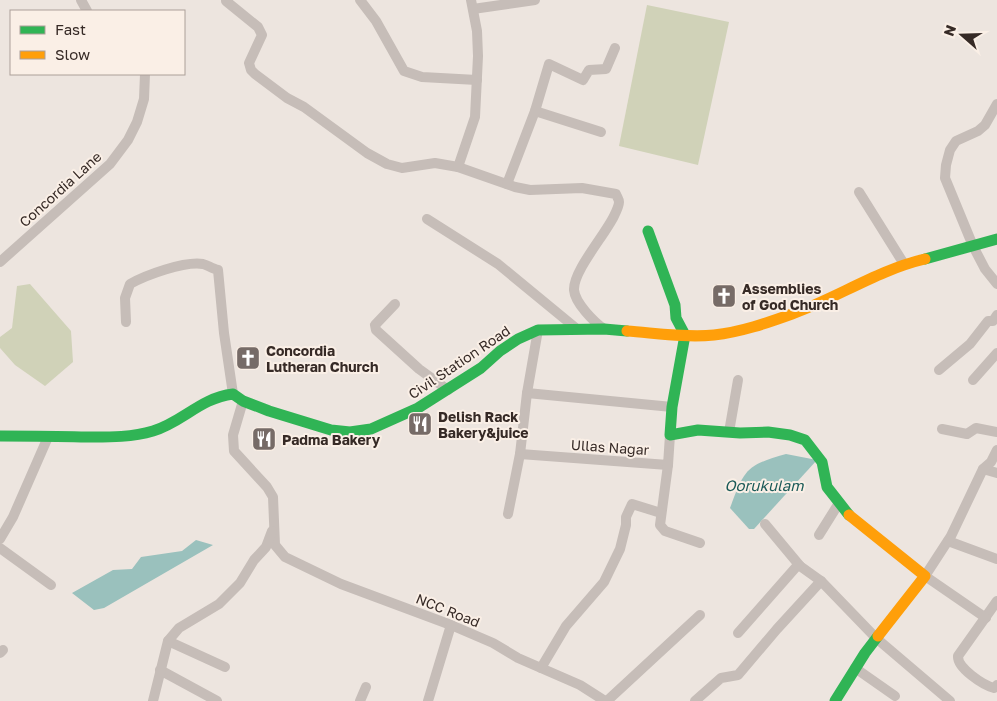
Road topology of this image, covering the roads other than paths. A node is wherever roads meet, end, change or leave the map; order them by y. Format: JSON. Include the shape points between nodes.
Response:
{"nodes":[{"id":1,"x":225,"y":0,"type":"edge"},
{"id":2,"x":360,"y":0,"type":"edge"},
{"id":3,"x":533,"y":0,"type":"edge"},
{"id":4,"x":472,"y":4,"type":"edge"},
{"id":5,"x":615,"y":48,"type":"dead end"},
{"id":6,"x":145,"y":75,"type":"edge"},
{"id":7,"x":477,"y":80,"type":"junction"},
{"id":8,"x":997,"y":104,"type":"edge"},
{"id":9,"x":535,"y":111,"type":"junction"},
{"id":10,"x":601,"y":132,"type":"dead end"},
{"id":11,"x":458,"y":167,"type":"junction"},
{"id":12,"x":508,"y":184,"type":"junction"},
{"id":13,"x":859,"y":192,"type":"dead end"},
{"id":14,"x":427,"y":219,"type":"dead end"},
{"id":15,"x":648,"y":231,"type":"dead end"},
{"id":16,"x":997,"y":239,"type":"edge"},
{"id":17,"x":972,"y":246,"type":"junction"},
{"id":18,"x":0,"y":262,"type":"edge"},
{"id":19,"x":904,"y":264,"type":"junction"},
{"id":20,"x":997,"y":284,"type":"edge"},
{"id":21,"x":395,"y":304,"type":"dead end"},
{"id":22,"x":997,"y":315,"type":"edge"},
{"id":23,"x":126,"y":322,"type":"dead end"},
{"id":24,"x":576,"y":329,"type":"junction"},
{"id":25,"x":604,"y":329,"type":"junction"},
{"id":26,"x":538,"y":330,"type":"junction"},
{"id":27,"x":685,"y":335,"type":"junction"},
{"id":28,"x":997,"y":353,"type":"edge"},
{"id":29,"x":939,"y":370,"type":"dead end"},
{"id":30,"x":738,"y":380,"type":"dead end"},
{"id":31,"x":973,"y":380,"type":"dead end"},
{"id":32,"x":448,"y":390,"type":"junction"},
{"id":33,"x":527,"y":393,"type":"junction"},
{"id":34,"x":233,"y":394,"type":"junction"},
{"id":35,"x":243,"y":401,"type":"junction"},
{"id":36,"x":672,"y":407,"type":"junction"},
{"id":37,"x":942,"y":429,"type":"dead end"},
{"id":38,"x":729,"y":432,"type":"junction"},
{"id":39,"x":997,"y":432,"type":"edge"},
{"id":40,"x":670,"y":435,"type":"junction"},
{"id":41,"x":0,"y":436,"type":"edge"},
{"id":42,"x":48,"y":437,"type":"junction"},
{"id":43,"x":997,"y":450,"type":"edge"},
{"id":44,"x":520,"y":454,"type":"junction"},
{"id":45,"x":668,"y":465,"type":"junction"},
{"id":46,"x":983,"y":469,"type":"junction"},
{"id":47,"x":997,"y":473,"type":"edge"},
{"id":48,"x":839,"y":503,"type":"junction"},
{"id":49,"x":661,"y":513,"type":"junction"},
{"id":50,"x":508,"y":514,"type":"dead end"},
{"id":51,"x":765,"y":524,"type":"dead end"},
{"id":52,"x":274,"y":526,"type":"junction"},
{"id":53,"x":819,"y":534,"type":"dead end"},
{"id":54,"x":0,"y":539,"type":"edge"},
{"id":55,"x":948,"y":541,"type":"junction"},
{"id":56,"x":700,"y":543,"type":"dead end"},
{"id":57,"x":0,"y":548,"type":"edge"},
{"id":58,"x":997,"y":559,"type":"edge"},
{"id":59,"x":800,"y":566,"type":"junction"},
{"id":60,"x":926,"y":576,"type":"junction"},
{"id":61,"x":821,"y":580,"type":"junction"},
{"id":62,"x":51,"y":585,"type":"dead end"},
{"id":63,"x":997,"y":601,"type":"edge"},
{"id":64,"x":700,"y":615,"type":"dead end"},
{"id":65,"x":986,"y":618,"type":"junction"},
{"id":66,"x":451,"y":625,"type":"junction"},
{"id":67,"x":738,"y":633,"type":"dead end"},
{"id":68,"x":876,"y":638,"type":"junction"},
{"id":69,"x":168,"y":641,"type":"junction"},
{"id":70,"x":225,"y":667,"type":"dead end"},
{"id":71,"x":541,"y":668,"type":"junction"},
{"id":72,"x":855,"y":668,"type":"junction"},
{"id":73,"x":160,"y":670,"type":"junction"},
{"id":74,"x":997,"y":685,"type":"edge"},
{"id":75,"x":366,"y":687,"type":"dead end"},
{"id":76,"x":895,"y":696,"type":"dead end"},
{"id":77,"x":153,"y":701,"type":"edge"},
{"id":78,"x":217,"y":701,"type":"edge"},
{"id":79,"x":360,"y":701,"type":"edge"},
{"id":80,"x":428,"y":701,"type":"edge"},
{"id":81,"x":606,"y":701,"type":"edge"},
{"id":82,"x":695,"y":701,"type":"edge"},
{"id":83,"x":835,"y":701,"type":"edge"},
{"id":84,"x":950,"y":701,"type":"edge"}],
"edges":[{"from":1,"to":11,"type":"street","via":[[258,27],[262,35],[249,60],[251,70],[287,98],[387,164],[402,168],[436,163]]},
{"from":2,"to":7,"type":"street","via":[[376,21],[404,71],[422,77]]},
{"from":3,"to":4,"type":"street"},
{"from":4,"to":7,"type":"street","via":[[477,31]]},
{"from":5,"to":9,"type":"street","via":[[606,69],[589,70],[583,80],[549,64]]},
{"from":6,"to":18,"type":"street","name":"Concordia Lane","via":[[144,99],[137,122],[110,164]]},
{"from":7,"to":11,"type":"street","via":[[475,117]]},
{"from":8,"to":17,"type":"street","via":[[985,125],[956,141],[946,165],[945,178]]},
{"from":9,"to":10,"type":"street"},
{"from":9,"to":12,"type":"street"},
{"from":11,"to":12,"type":"street"},
{"from":12,"to":25,"type":"street","via":[[530,190],[582,188],[616,194],[618,208],[582,266],[574,290],[591,319]]},
{"from":13,"to":19,"type":"street"},
{"from":14,"to":24,"type":"street","via":[[498,264]]},
{"from":15,"to":27,"type":"main road","via":[[675,306],[676,318]]},
{"from":16,"to":17,"type":"main road","name":"Civil Station Road"},
{"from":17,"to":19,"type":"main road","name":"Civil Station Road"},
{"from":17,"to":20,"type":"street"},
{"from":19,"to":27,"type":"main road","name":"Civil Station Road","via":[[793,314],[746,329],[713,335]]},
{"from":21,"to":32,"type":"street","via":[[374,325],[376,330]]},
{"from":22,"to":29,"type":"street"},
{"from":23,"to":34,"type":"street","via":[[125,298],[130,284],[162,270],[183,266],[202,264],[218,270]]},
{"from":24,"to":25,"type":"main road","name":"Civil Station Road"},
{"from":24,"to":26,"type":"main road","name":"Civil Station Road"},
{"from":25,"to":27,"type":"main road","name":"Civil Station Road"},
{"from":26,"to":32,"type":"main road","name":"Civil Station Road","via":[[518,339]]},
{"from":26,"to":33,"type":"street"},
{"from":27,"to":36,"type":"main road"},
{"from":28,"to":31,"type":"street"},
{"from":30,"to":38,"type":"street"},
{"from":32,"to":35,"type":"main road","name":"Civil Station Road","via":[[418,408],[370,429],[350,432],[322,428]]},
{"from":33,"to":36,"type":"street"},
{"from":33,"to":44,"type":"street"},
{"from":34,"to":35,"type":"main road","name":"Civil Station Road"},
{"from":34,"to":42,"type":"main road","via":[[219,396],[151,432]]},
{"from":35,"to":52,"type":"street","via":[[233,435],[234,452],[273,497]]},
{"from":36,"to":40,"type":"main road"},
{"from":37,"to":39,"type":"street","via":[[967,434],[976,428]]},
{"from":38,"to":40,"type":"main road","via":[[698,430]]},
{"from":38,"to":48,"type":"main road","via":[[768,432],[805,440],[822,462],[827,487]]},
{"from":40,"to":45,"type":"street","name":"Ullas Nagar"},
{"from":41,"to":42,"type":"main road"},
{"from":42,"to":54,"type":"street"},
{"from":43,"to":46,"type":"street"},
{"from":44,"to":45,"type":"street","name":"Ullas Nagar"},
{"from":44,"to":50,"type":"street"},
{"from":45,"to":49,"type":"street"},
{"from":46,"to":47,"type":"street"},
{"from":46,"to":55,"type":"street"},
{"from":48,"to":53,"type":"street"},
{"from":48,"to":60,"type":"main road"},
{"from":49,"to":56,"type":"street","via":[[663,530]]},
{"from":49,"to":71,"type":"street","via":[[632,504],[620,549],[604,582],[566,626]]},
{"from":51,"to":59,"type":"street"},
{"from":52,"to":66,"type":"street","name":"NCC Road","via":[[275,545],[285,557],[327,578]]},
{"from":52,"to":69,"type":"street","via":[[266,547],[240,583],[220,604],[178,628]]},
{"from":55,"to":58,"type":"street"},
{"from":55,"to":60,"type":"street"},
{"from":57,"to":62,"type":"street"},
{"from":59,"to":61,"type":"street"},
{"from":59,"to":67,"type":"street"},
{"from":60,"to":65,"type":"street"},
{"from":60,"to":68,"type":"main road"},
{"from":61,"to":68,"type":"street"},
{"from":61,"to":82,"type":"street","via":[[738,675],[721,678]]},
{"from":63,"to":65,"type":"street"},
{"from":64,"to":81,"type":"street"},
{"from":65,"to":74,"type":"street","via":[[958,656],[958,661],[961,667],[989,686],[994,688]]},
{"from":66,"to":71,"type":"street","name":"NCC Road"},
{"from":66,"to":80,"type":"street"},
{"from":68,"to":72,"type":"main road"},
{"from":68,"to":84,"type":"street"},
{"from":69,"to":70,"type":"street"},
{"from":69,"to":73,"type":"street"},
{"from":71,"to":81,"type":"street","name":"NCC Road"},
{"from":72,"to":76,"type":"street"},
{"from":72,"to":83,"type":"main road"},
{"from":73,"to":77,"type":"street"},
{"from":73,"to":78,"type":"street"},
{"from":75,"to":79,"type":"street"}]}
